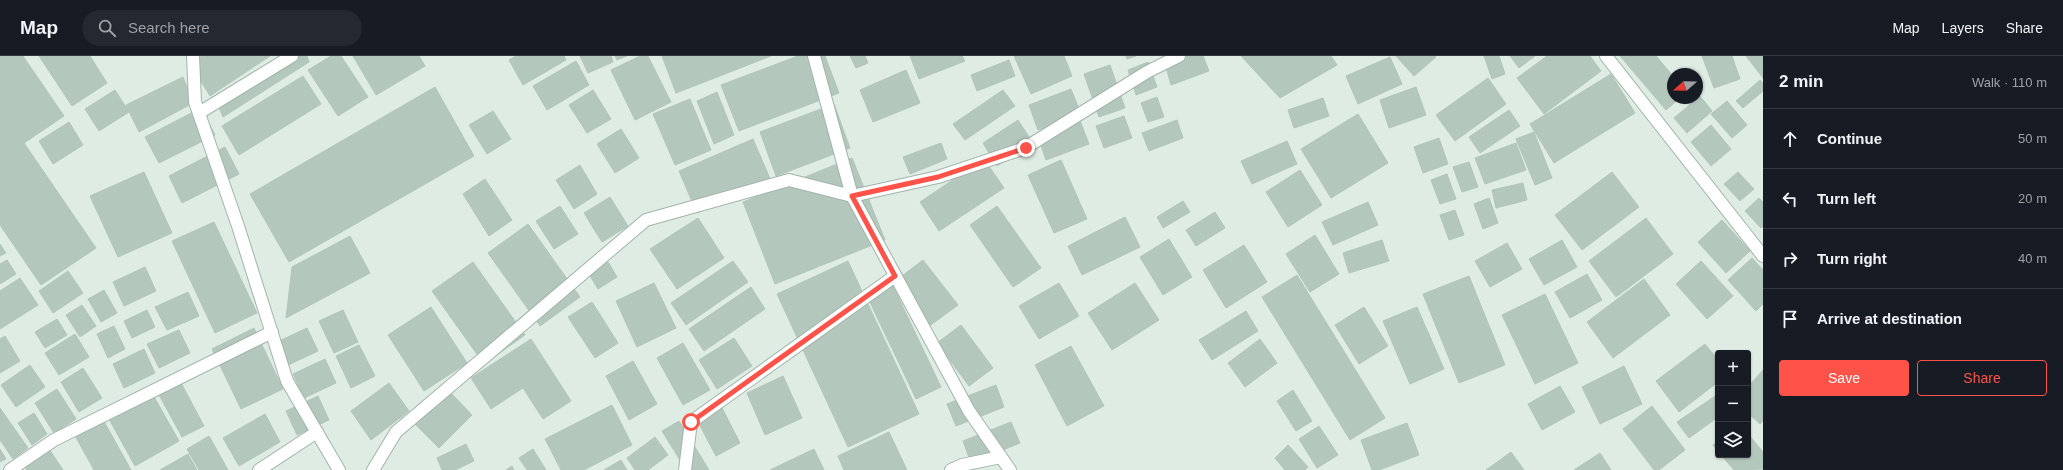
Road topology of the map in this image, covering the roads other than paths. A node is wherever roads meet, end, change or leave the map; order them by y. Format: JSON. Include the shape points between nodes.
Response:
{"nodes":[{"id":1,"x":193,"y":56,"type":"edge"},
{"id":2,"x":292,"y":56,"type":"edge"},
{"id":3,"x":814,"y":56,"type":"edge"},
{"id":4,"x":1179,"y":56,"type":"edge"},
{"id":5,"x":1606,"y":56,"type":"edge"},
{"id":6,"x":199,"y":113,"type":"junction"},
{"id":7,"x":852,"y":196,"type":"junction"},
{"id":8,"x":1763,"y":256,"type":"edge"},
{"id":9,"x":895,"y":276,"type":"junction"},
{"id":10,"x":272,"y":332,"type":"junction"},
{"id":11,"x":317,"y":432,"type":"junction"},
{"id":12,"x":1001,"y":457,"type":"junction"},
{"id":13,"x":10,"y":470,"type":"edge"},
{"id":14,"x":259,"y":470,"type":"edge"},
{"id":15,"x":339,"y":470,"type":"edge"},
{"id":16,"x":373,"y":470,"type":"edge"},
{"id":17,"x":685,"y":470,"type":"edge"},
{"id":18,"x":951,"y":470,"type":"edge"},
{"id":19,"x":1010,"y":470,"type":"edge"}],
"edges":[{"from":1,"to":6,"type":"street","via":[[195,102]]},
{"from":2,"to":6,"type":"street"},
{"from":3,"to":7,"type":"street"},
{"from":4,"to":7,"type":"street","via":[[1148,72],[1026,148],[938,177]]},
{"from":5,"to":8,"type":"street"},
{"from":6,"to":10,"type":"street"},
{"from":7,"to":9,"type":"street"},
{"from":7,"to":16,"type":"street","via":[[789,180],[646,220],[396,432]]},
{"from":9,"to":12,"type":"street","via":[[969,411]]},
{"from":9,"to":17,"type":"street","via":[[691,422]]},
{"from":10,"to":11,"type":"street","via":[[287,381]]},
{"from":10,"to":13,"type":"street","via":[[54,440]]},
{"from":11,"to":14,"type":"street"},
{"from":11,"to":15,"type":"street"},
{"from":12,"to":18,"type":"street","via":[[962,465]]},
{"from":12,"to":19,"type":"street"}]}
